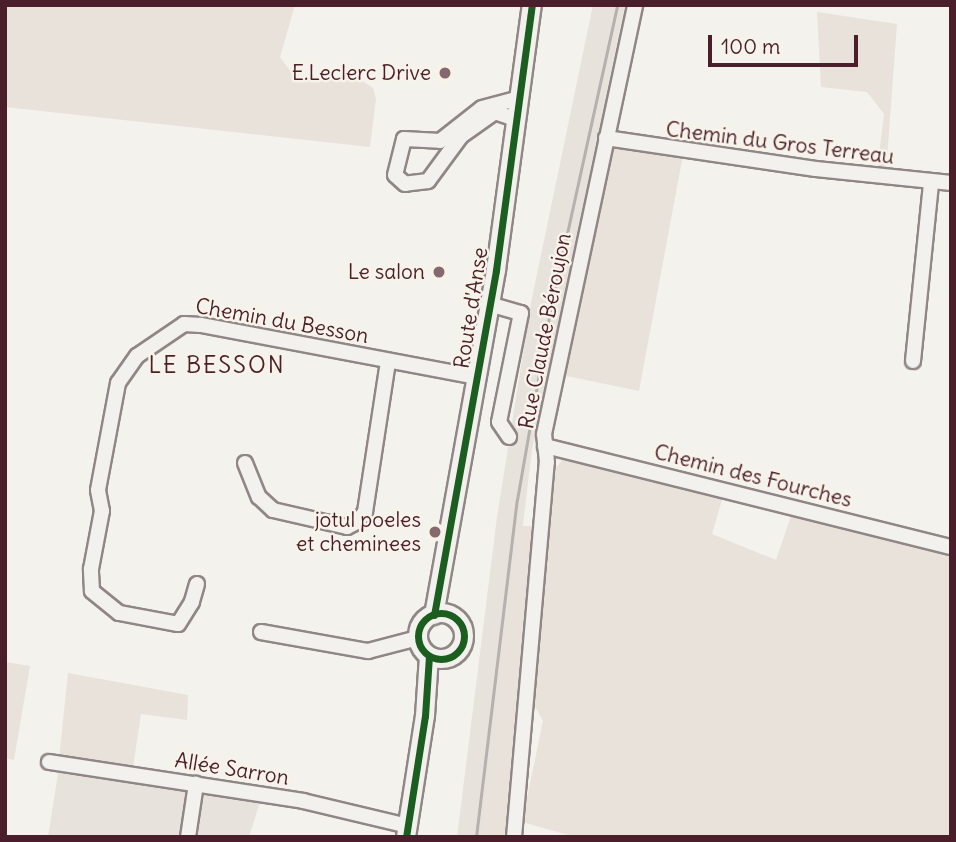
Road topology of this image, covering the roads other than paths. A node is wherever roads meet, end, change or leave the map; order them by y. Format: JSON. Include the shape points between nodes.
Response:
{"nodes":[{"id":1,"x":532,"y":5,"type":"edge"},
{"id":2,"x":540,"y":5,"type":"edge"},
{"id":3,"x":635,"y":5,"type":"edge"},
{"id":4,"x":520,"y":98,"type":"junction"},
{"id":5,"x":516,"y":129,"type":"junction"},
{"id":6,"x":606,"y":138,"type":"junction"},
{"id":7,"x":931,"y":183,"type":"junction"},
{"id":8,"x":951,"y":183,"type":"edge"},
{"id":9,"x":496,"y":306,"type":"junction"},
{"id":10,"x":388,"y":360,"type":"junction"},
{"id":11,"x":913,"y":361,"type":"dead end"},
{"id":12,"x":477,"y":377,"type":"junction"},
{"id":13,"x":509,"y":437,"type":"dead end"},
{"id":14,"x":545,"y":446,"type":"junction"},
{"id":15,"x":245,"y":463,"type":"dead end"},
{"id":16,"x":951,"y":547,"type":"edge"},
{"id":17,"x":197,"y":584,"type":"dead end"},
{"id":18,"x":440,"y":615,"type":"junction"},
{"id":19,"x":261,"y":632,"type":"dead end"},
{"id":20,"x":418,"y":638,"type":"junction"},
{"id":21,"x":436,"y":657,"type":"junction"},
{"id":22,"x":49,"y":762,"type":"dead end"},
{"id":23,"x":196,"y":784,"type":"junction"},
{"id":24,"x":407,"y":831,"type":"edge"},
{"id":25,"x":188,"y":837,"type":"edge"},
{"id":26,"x":514,"y":837,"type":"edge"}],
"edges":[{"from":1,"to":4,"type":"main road","name":"Route d'Anse"},
{"from":2,"to":9,"type":"main road","name":"Route d'Anse"},
{"from":3,"to":6,"type":"street","name":"Rue Claude Béroujon"},
{"from":4,"to":5,"type":"main road","name":"Route d'Anse"},
{"from":4,"to":5,"type":"street","via":[[482,108],[440,141],[404,139],[395,175],[399,182],[422,185],[474,124],[495,112],[512,118]]},
{"from":5,"to":12,"type":"main road","name":"Route d'Anse"},
{"from":6,"to":7,"type":"street","name":"Chemin du Gros Terreau"},
{"from":6,"to":14,"type":"street","name":"Rue Claude Béroujon"},
{"from":7,"to":8,"type":"street","name":"Chemin du Gros Terreau"},
{"from":7,"to":11,"type":"street"},
{"from":9,"to":13,"type":"street","via":[[521,313],[499,422]]},
{"from":9,"to":18,"type":"main road","name":"Route d'Anse"},
{"from":10,"to":12,"type":"street","name":"Chemin du Besson"},
{"from":10,"to":15,"type":"street","via":[[365,512],[357,522],[347,527],[273,510],[259,497]]},
{"from":10,"to":17,"type":"street","name":"Chemin du Besson","via":[[184,324],[124,369],[98,490],[102,511],[90,569],[92,591],[118,613],[178,624]]},
{"from":12,"to":18,"type":"main road","name":"Route d'Anse"},
{"from":14,"to":16,"type":"street","name":"Chemin des Fourches"},
{"from":14,"to":26,"type":"street","name":"Rue Claude Béroujon"},
{"from":18,"to":20,"type":"main road","via":[[422,623]]},
{"from":18,"to":21,"type":"main road","via":[[459,624],[463,638],[457,652]]},
{"from":19,"to":20,"type":"street","via":[[368,650]]},
{"from":20,"to":21,"type":"main road"},
{"from":21,"to":24,"type":"main road"},
{"from":22,"to":23,"type":"street","name":"Allée Sarron"},
{"from":23,"to":24,"type":"street","name":"Allée Sarron","via":[[303,801]]},
{"from":23,"to":25,"type":"street"}]}
